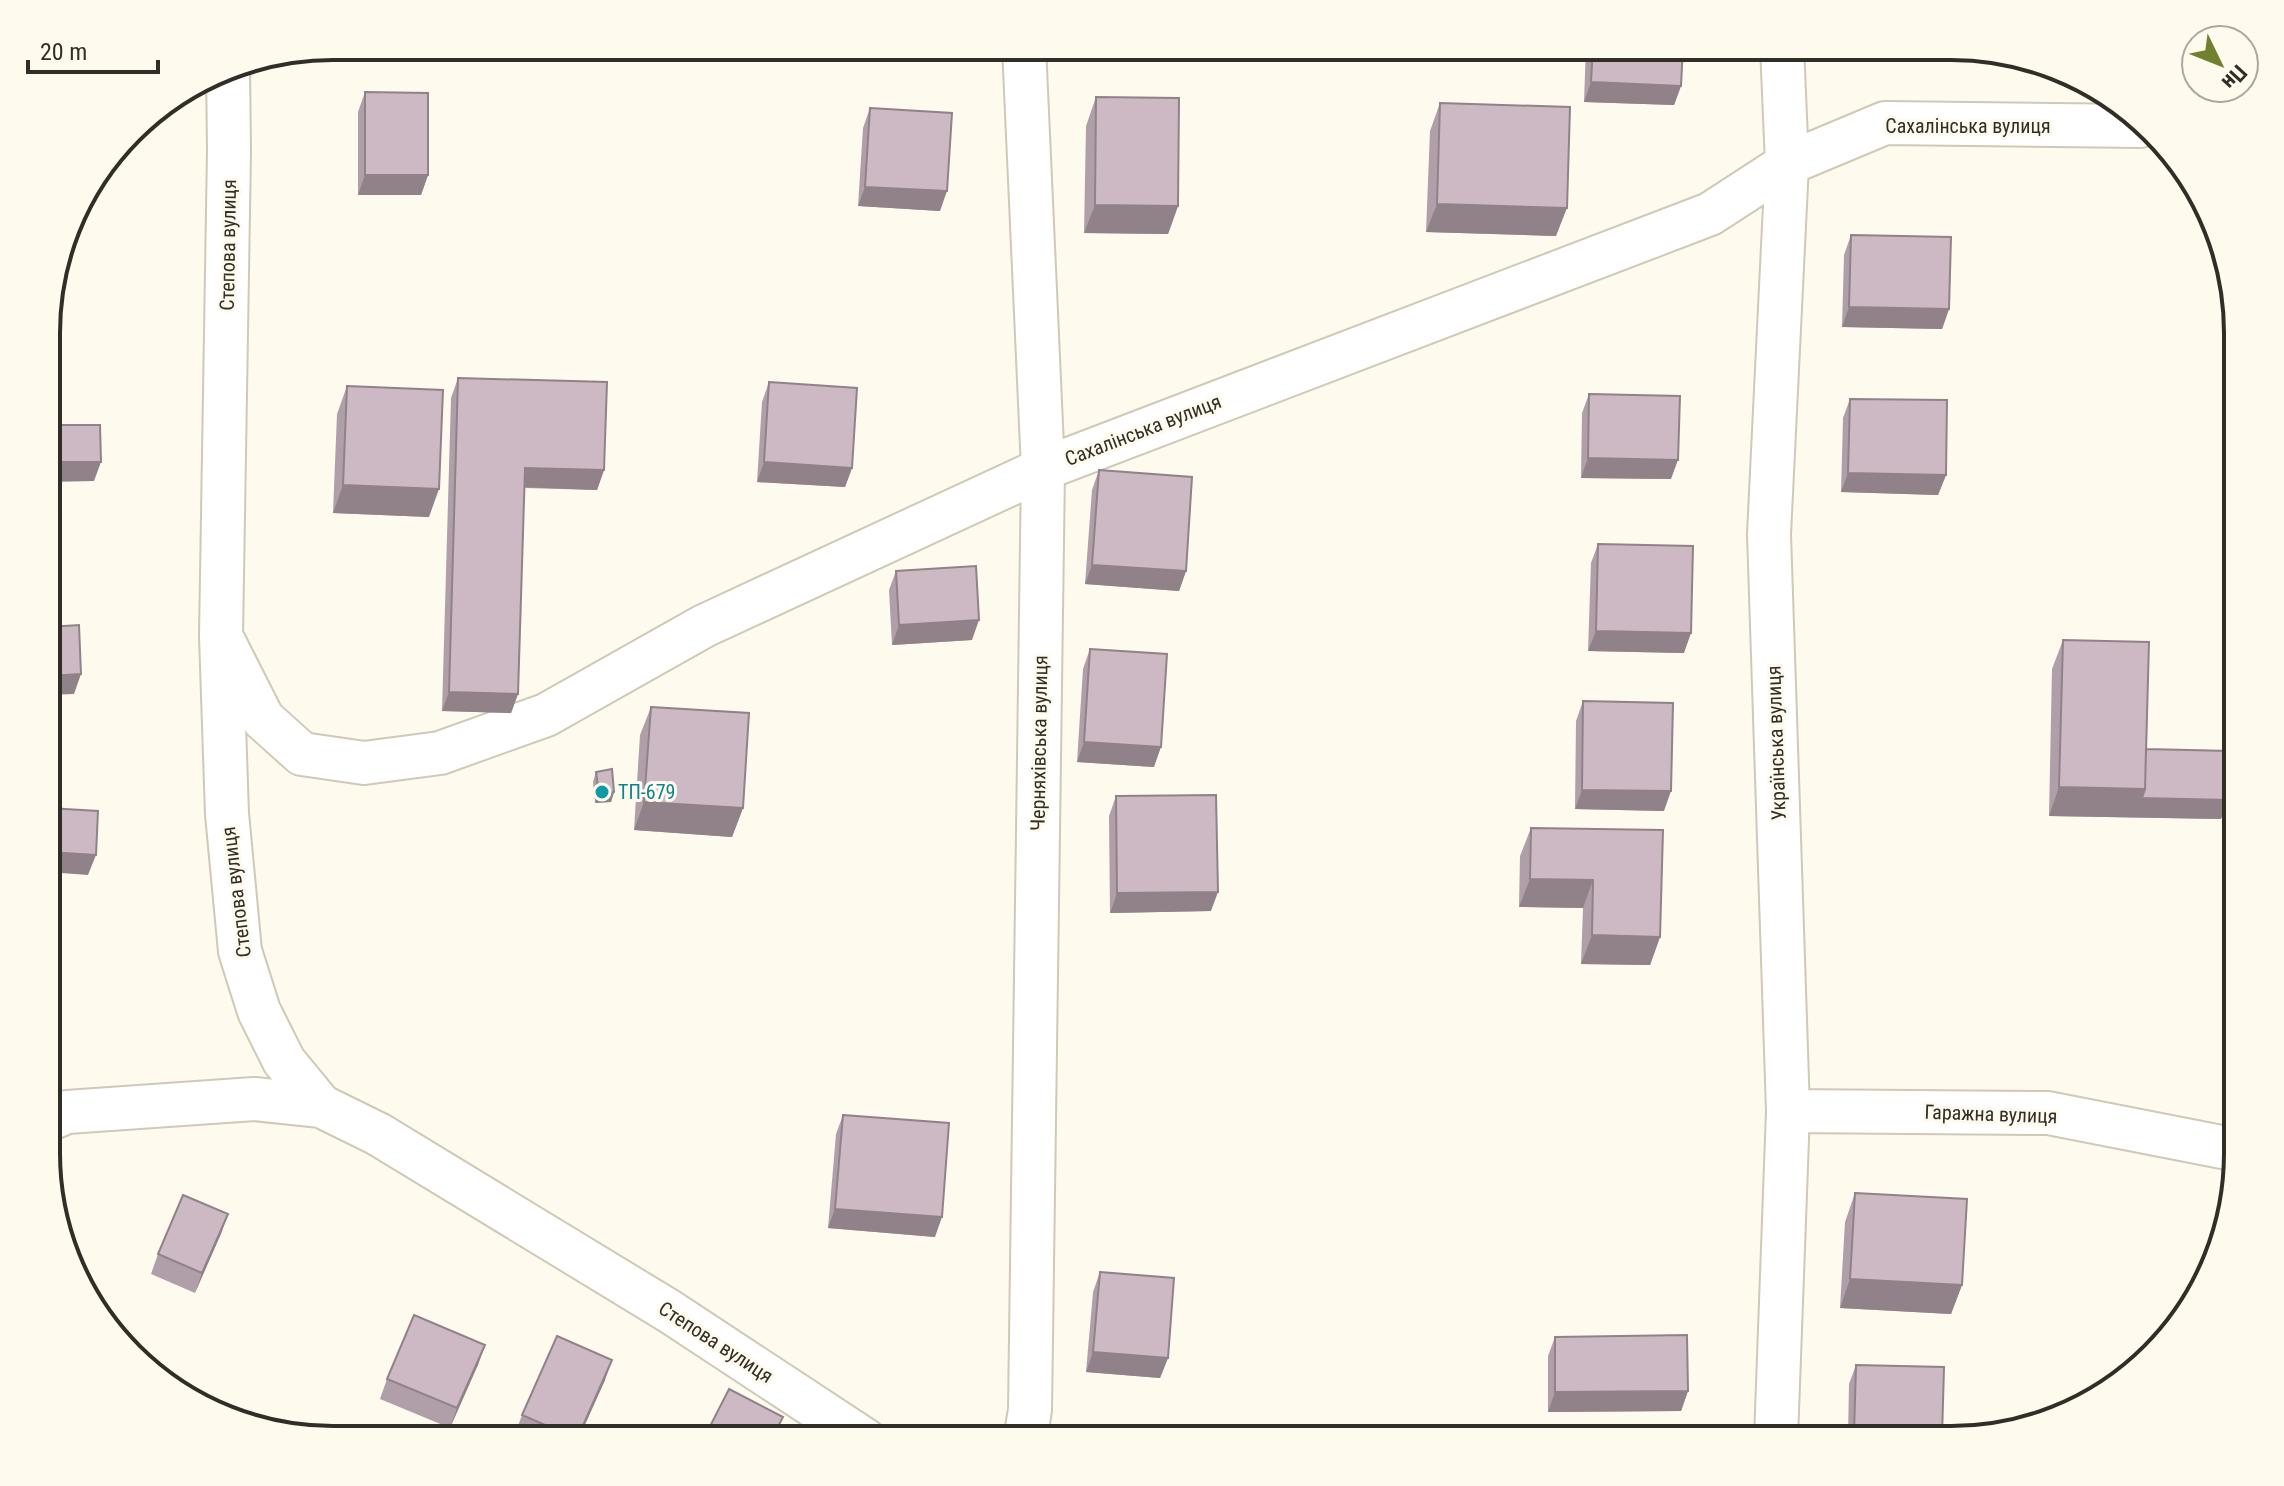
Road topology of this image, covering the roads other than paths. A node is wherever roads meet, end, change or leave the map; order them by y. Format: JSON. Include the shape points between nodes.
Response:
{"nodes":[{"id":1,"x":1783,"y":60,"type":"edge"},
{"id":2,"x":1025,"y":61,"type":"edge"},
{"id":3,"x":228,"y":81,"type":"edge"},
{"id":4,"x":2128,"y":126,"type":"edge"},
{"id":5,"x":1787,"y":164,"type":"junction"},
{"id":6,"x":1043,"y":469,"type":"junction"},
{"id":7,"x":221,"y":636,"type":"junction"},
{"id":8,"x":321,"y":1106,"type":"junction"},
{"id":9,"x":1788,"y":1111,"type":"junction"},
{"id":10,"x":60,"y":1115,"type":"edge"},
{"id":11,"x":2223,"y":1147,"type":"edge"},
{"id":12,"x":1777,"y":1425,"type":"edge"},
{"id":13,"x":843,"y":1426,"type":"edge"},
{"id":14,"x":1027,"y":1426,"type":"edge"}],
"edges":[{"from":1,"to":5,"type":"street","name":"Українська вулиця"},
{"from":2,"to":6,"type":"street","name":"Черняхівська вулиця"},
{"from":3,"to":7,"type":"street","name":"Степова вулиця"},
{"from":4,"to":5,"type":"street","name":"Сахалінська вулиця","via":[[1885,123]]},
{"from":5,"to":6,"type":"street","name":"Сахалінська вулиця","via":[[1710,214]]},
{"from":5,"to":9,"type":"street","name":"Українська вулиця","via":[[1769,534]]},
{"from":6,"to":7,"type":"street","name":"Сахалінська вулиця","via":[[704,626],[546,715],[440,753],[364,763],[302,754],[263,719]]},
{"from":6,"to":14,"type":"street","name":"Черняхівська вулиця"},
{"from":7,"to":8,"type":"street","name":"Степова вулиця","via":[[227,814],[240,951],[259,1011],[284,1061]]},
{"from":8,"to":10,"type":"street","via":[[254,1099]]},
{"from":8,"to":13,"type":"street","name":"Степова вулиця","via":[[378,1134],[669,1311]]},
{"from":9,"to":11,"type":"street","name":"Гаражна вулиця","via":[[2048,1113]]},
{"from":9,"to":12,"type":"street","name":"Українська вулиця"}]}
